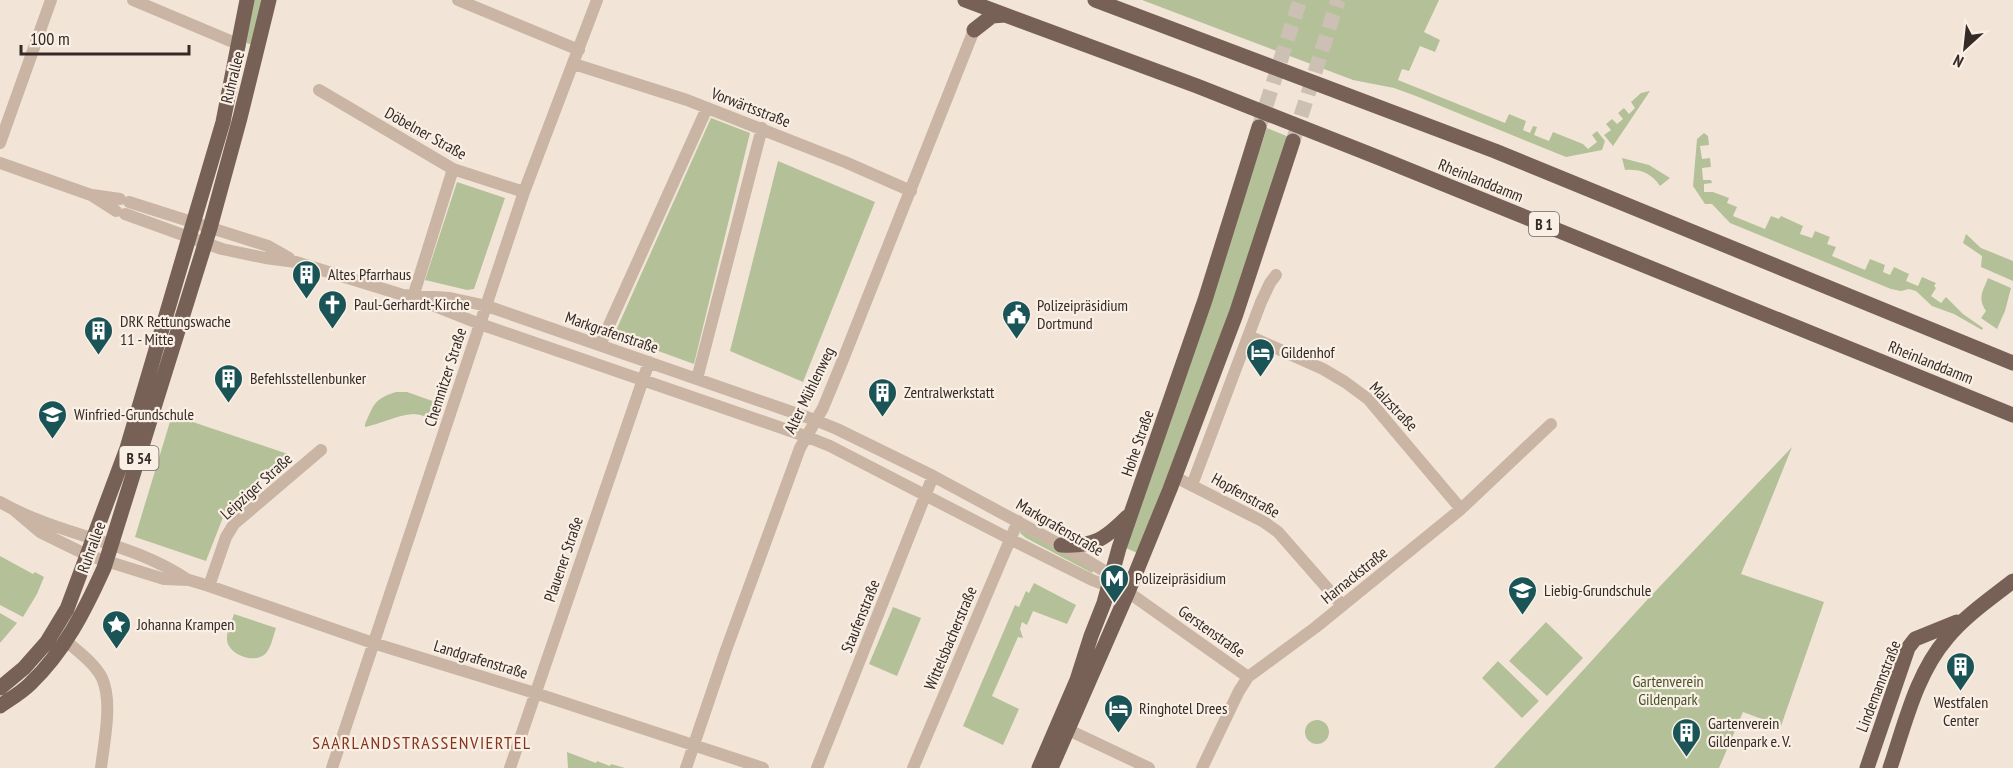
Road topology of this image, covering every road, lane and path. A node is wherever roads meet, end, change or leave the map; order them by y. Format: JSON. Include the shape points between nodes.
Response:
{"nodes":[{"id":1,"x":51,"y":0,"type":"edge"},
{"id":2,"x":133,"y":0,"type":"edge"},
{"id":3,"x":247,"y":0,"type":"edge"},
{"id":4,"x":269,"y":0,"type":"edge"},
{"id":5,"x":458,"y":0,"type":"edge"},
{"id":6,"x":597,"y":0,"type":"edge"},
{"id":7,"x":965,"y":0,"type":"edge"},
{"id":8,"x":1095,"y":0,"type":"edge"},
{"id":9,"x":1005,"y":15,"type":"junction"},
{"id":10,"x":974,"y":30,"type":"junction"},
{"id":11,"x":240,"y":45,"type":"junction"},
{"id":12,"x":579,"y":50,"type":"junction"},
{"id":13,"x":574,"y":63,"type":"junction"},
{"id":14,"x":254,"y":64,"type":"junction"},
{"id":15,"x":319,"y":90,"type":"dead end"},
{"id":16,"x":706,"y":108,"type":"junction"},
{"id":17,"x":1259,"y":127,"type":"tunnel mouth"},
{"id":18,"x":762,"y":128,"type":"junction"},
{"id":19,"x":1293,"y":141,"type":"tunnel mouth"},
{"id":20,"x":0,"y":143,"type":"edge"},
{"id":21,"x":0,"y":163,"type":"edge"},
{"id":22,"x":453,"y":169,"type":"junction"},
{"id":23,"x":911,"y":191,"type":"junction"},
{"id":24,"x":524,"y":192,"type":"junction"},
{"id":25,"x":210,"y":228,"type":"junction"},
{"id":26,"x":191,"y":230,"type":"junction"},
{"id":27,"x":205,"y":243,"type":"junction"},
{"id":28,"x":296,"y":262,"type":"junction"},
{"id":29,"x":1276,"y":276,"type":"dead end"},
{"id":30,"x":413,"y":297,"type":"junction"},
{"id":31,"x":487,"y":306,"type":"junction"},
{"id":32,"x":480,"y":324,"type":"junction"},
{"id":33,"x":1249,"y":336,"type":"junction"},
{"id":34,"x":600,"y":345,"type":"junction"},
{"id":35,"x":649,"y":362,"type":"junction"},
{"id":36,"x":2013,"y":363,"type":"edge"},
{"id":37,"x":151,"y":365,"type":"junction"},
{"id":38,"x":167,"y":370,"type":"junction"},
{"id":39,"x":697,"y":379,"type":"junction"},
{"id":40,"x":643,"y":380,"type":"junction"},
{"id":41,"x":2013,"y":415,"type":"edge"},
{"id":42,"x":815,"y":420,"type":"junction"},
{"id":43,"x":1551,"y":424,"type":"dead end"},
{"id":44,"x":805,"y":436,"type":"junction"},
{"id":45,"x":321,"y":450,"type":"dead end"},
{"id":46,"x":933,"y":476,"type":"junction"},
{"id":47,"x":1175,"y":477,"type":"junction"},
{"id":48,"x":1192,"y":485,"type":"junction"},
{"id":49,"x":926,"y":495,"type":"junction"},
{"id":50,"x":0,"y":502,"type":"edge"},
{"id":51,"x":1461,"y":509,"type":"junction"},
{"id":52,"x":14,"y":510,"type":"junction"},
{"id":53,"x":1132,"y":513,"type":"junction"},
{"id":54,"x":1018,"y":521,"type":"junction"},
{"id":55,"x":93,"y":538,"type":"junction"},
{"id":56,"x":1010,"y":539,"type":"junction"},
{"id":57,"x":112,"y":545,"type":"junction"},
{"id":58,"x":1061,"y":545,"type":"junction"},
{"id":59,"x":87,"y":555,"type":"junction"},
{"id":60,"x":106,"y":562,"type":"junction"},
{"id":61,"x":189,"y":580,"type":"junction"},
{"id":62,"x":1110,"y":581,"type":"junction"},
{"id":63,"x":2013,"y":581,"type":"edge"},
{"id":64,"x":209,"y":586,"type":"junction"},
{"id":65,"x":1128,"y":592,"type":"junction"},
{"id":66,"x":1342,"y":605,"type":"junction"},
{"id":67,"x":1970,"y":615,"type":"junction"},
{"id":68,"x":1915,"y":639,"type":"junction"},
{"id":69,"x":66,"y":641,"type":"junction"},
{"id":70,"x":373,"y":643,"type":"junction"},
{"id":71,"x":1932,"y":657,"type":"junction"},
{"id":72,"x":1248,"y":677,"type":"junction"},
{"id":73,"x":0,"y":688,"type":"edge"},
{"id":74,"x":535,"y":693,"type":"junction"},
{"id":75,"x":0,"y":706,"type":"edge"},
{"id":76,"x":1063,"y":728,"type":"junction"},
{"id":77,"x":694,"y":745,"type":"junction"},
{"id":78,"x":101,"y":768,"type":"edge"},
{"id":79,"x":332,"y":768,"type":"edge"},
{"id":80,"x":510,"y":768,"type":"edge"},
{"id":81,"x":686,"y":768,"type":"edge"},
{"id":82,"x":763,"y":768,"type":"edge"},
{"id":83,"x":817,"y":768,"type":"edge"},
{"id":84,"x":913,"y":768,"type":"edge"},
{"id":85,"x":1039,"y":768,"type":"edge"},
{"id":86,"x":1051,"y":768,"type":"edge"},
{"id":87,"x":1149,"y":768,"type":"edge"},
{"id":88,"x":1202,"y":768,"type":"edge"},
{"id":89,"x":1866,"y":768,"type":"edge"},
{"id":90,"x":1890,"y":768,"type":"edge"}],
"edges":[{"from":1,"to":20,"type":"street"},
{"from":2,"to":11,"type":"street"},
{"from":3,"to":11,"type":"main road","name":"Ruhrallee","number":"B 54"},
{"from":4,"to":14,"type":"main road","name":"Ruhrallee","number":"B 54"},
{"from":5,"to":12,"type":"street"},
{"from":6,"to":12,"type":"street","name":"Chemnitzer Straße"},
{"from":7,"to":9,"type":"main road","name":"Rheinlanddamm","number":"B 1"},
{"from":7,"to":10,"type":"main road","via":[[973,11]]},
{"from":8,"to":36,"type":"main road","name":"Rheinlanddamm","via":[[1503,154]]},
{"from":9,"to":10,"type":"main road","via":[[992,16]]},
{"from":9,"to":41,"type":"main road","name":"Rheinlanddamm","number":"B 1","via":[[1335,140]]},
{"from":10,"to":23,"type":"street","name":"Alter Mühlenweg"},
{"from":11,"to":14,"type":"main road"},
{"from":11,"to":26,"type":"main road","name":"Ruhrallee","number":"B 54","via":[[223,122]]},
{"from":12,"to":13,"type":"street","name":"Chemnitzer Straße"},
{"from":13,"to":16,"type":"street","name":"Vorwärtsstraße"},
{"from":13,"to":24,"type":"street","name":"Chemnitzer Straße"},
{"from":14,"to":25,"type":"main road","name":"Ruhrallee","number":"B 54"},
{"from":15,"to":22,"type":"street","name":"Döbelner Straße"},
{"from":16,"to":18,"type":"street","name":"Vorwärtsstraße"},
{"from":16,"to":34,"type":"street"},
{"from":17,"to":53,"type":"main road","name":"Hohe Straße"},
{"from":18,"to":23,"type":"street","name":"Vorwärtsstraße"},
{"from":18,"to":39,"type":"street"},
{"from":19,"to":47,"type":"main road","name":"Hohe Straße","via":[[1236,314]]},
{"from":21,"to":26,"type":"street","name":"Markgrafenstraße"},
{"from":22,"to":24,"type":"street","name":"Döbelner Straße"},
{"from":22,"to":30,"type":"street"},
{"from":23,"to":42,"type":"street","name":"Alter Mühlenweg"},
{"from":24,"to":31,"type":"street","name":"Chemnitzer Straße"},
{"from":25,"to":26,"type":"street","name":"Markgrafenstraße"},
{"from":25,"to":27,"type":"main road","name":"Ruhrallee","number":"B 54"},
{"from":25,"to":28,"type":"street","name":"Markgrafenstraße","via":[[268,246]]},
{"from":26,"to":27,"type":"street","name":"Markgrafenstraße"},
{"from":26,"to":37,"type":"main road","name":"Ruhrallee","number":"B 54"},
{"from":27,"to":28,"type":"street","name":"Markgrafenstraße"},
{"from":27,"to":38,"type":"main road","name":"Ruhrallee","number":"B 54"},
{"from":28,"to":30,"type":"street","name":"Markgrafenstraße"},
{"from":29,"to":33,"type":"street","via":[[1266,290]]},
{"from":30,"to":31,"type":"street","name":"Markgrafenstraße","via":[[450,298]]},
{"from":30,"to":32,"type":"street","name":"Markgrafenstraße"},
{"from":31,"to":32,"type":"street","name":"Chemnitzer Straße"},
{"from":31,"to":34,"type":"street","name":"Markgrafenstraße"},
{"from":32,"to":40,"type":"street","name":"Markgrafenstraße"},
{"from":32,"to":70,"type":"street","name":"Chemnitzer Straße"},
{"from":33,"to":48,"type":"street"},
{"from":33,"to":51,"type":"street","name":"Malzstraße","via":[[1323,369],[1368,399]]},
{"from":34,"to":35,"type":"street","name":"Markgrafenstraße"},
{"from":35,"to":39,"type":"street","name":"Markgrafenstraße"},
{"from":35,"to":40,"type":"street","name":"Plauener Straße"},
{"from":37,"to":38,"type":"main road"},
{"from":37,"to":55,"type":"main road","name":"Ruhrallee","number":"B 54","via":[[127,448]]},
{"from":38,"to":57,"type":"main road","name":"Ruhrallee","number":"B 54"},
{"from":39,"to":42,"type":"street","name":"Markgrafenstraße"},
{"from":40,"to":44,"type":"street","name":"Markgrafenstraße"},
{"from":40,"to":74,"type":"street","name":"Plauener Straße"},
{"from":42,"to":44,"type":"street","name":"Alter Mühlenweg"},
{"from":42,"to":46,"type":"street","name":"Markgrafenstraße"},
{"from":43,"to":51,"type":"street","name":"Harnackstraße"},
{"from":44,"to":49,"type":"street","name":"Markgrafenstraße"},
{"from":44,"to":77,"type":"street","name":"Alter Mühlenweg"},
{"from":45,"to":64,"type":"street","name":"Leipziger Straße","via":[[234,524]]},
{"from":46,"to":49,"type":"street","name":"Staufenstraße"},
{"from":46,"to":54,"type":"street","name":"Markgrafenstraße"},
{"from":47,"to":48,"type":"street","name":"Hopfenstraße"},
{"from":47,"to":65,"type":"main road","name":"Hohe Straße"},
{"from":48,"to":66,"type":"street","name":"Hopfenstraße","via":[[1278,532]]},
{"from":49,"to":56,"type":"street","name":"Markgrafenstraße"},
{"from":49,"to":83,"type":"street","name":"Staufenstraße"},
{"from":50,"to":52,"type":"street","name":"Landgrafenstraße"},
{"from":51,"to":66,"type":"street","name":"Harnackstraße"},
{"from":52,"to":55,"type":"street","name":"Landgrafenstraße"},
{"from":52,"to":59,"type":"street","name":"Landgrafenstraße","via":[[40,532]]},
{"from":53,"to":58,"type":"main road","via":[[1099,541]]},
{"from":53,"to":62,"type":"main road","name":"Hohe Straße"},
{"from":54,"to":56,"type":"street","name":"Wittelsbacherstraße"},
{"from":54,"to":58,"type":"street","name":"Markgrafenstraße"},
{"from":55,"to":57,"type":"street","name":"Landgrafenstraße"},
{"from":55,"to":59,"type":"main road","name":"Ruhrallee","number":"B 54"},
{"from":56,"to":62,"type":"street","name":"Markgrafenstraße"},
{"from":56,"to":84,"type":"street","name":"Wittelsbacherstraße"},
{"from":57,"to":60,"type":"main road","name":"Ruhrallee","number":"B 54"},
{"from":57,"to":61,"type":"street","name":"Landgrafenstraße","via":[[169,567]]},
{"from":58,"to":62,"type":"street","name":"Markgrafenstraße"},
{"from":59,"to":60,"type":"street","name":"Landgrafenstraße"},
{"from":59,"to":73,"type":"main road","name":"Ruhrallee","number":"B 54","via":[[67,609],[51,637]]},
{"from":60,"to":61,"type":"street","name":"Landgrafenstraße","via":[[164,579]]},
{"from":60,"to":69,"type":"main road","name":"Ruhrallee","number":"B 54"},
{"from":61,"to":64,"type":"street","name":"Landgrafenstraße"},
{"from":62,"to":65,"type":"street","name":"Markgrafenstraße"},
{"from":62,"to":76,"type":"main road","name":"Hohe Straße"},
{"from":63,"to":67,"type":"main road","name":"Lindemannstraße"},
{"from":64,"to":70,"type":"street","name":"Landgrafenstraße"},
{"from":65,"to":72,"type":"street","name":"Gerstenstraße"},
{"from":65,"to":76,"type":"main road","name":"Hohe Straße"},
{"from":66,"to":72,"type":"street","name":"Harnackstraße"},
{"from":67,"to":68,"type":"main road","name":"Lindemannstraße"},
{"from":67,"to":71,"type":"main road","name":"Lindemannstraße"},
{"from":68,"to":71,"type":"main road","via":[[1931,641],[1935,647]]},
{"from":68,"to":89,"type":"main road","name":"Lindemannstraße","via":[[1908,648]]},
{"from":69,"to":75,"type":"main road","name":"Ruhrallee","number":"B 54","via":[[29,686]]},
{"from":69,"to":78,"type":"street","via":[[102,677],[106,722]]},
{"from":70,"to":74,"type":"street","name":"Landgrafenstraße"},
{"from":70,"to":79,"type":"street","name":"Chemnitzer Straße"},
{"from":71,"to":90,"type":"main road","name":"Lindemannstraße","via":[[1914,695]]},
{"from":72,"to":88,"type":"street","name":"Harnackstraße"},
{"from":74,"to":77,"type":"street","name":"Landgrafenstraße"},
{"from":74,"to":80,"type":"street","name":"Plauener Straße"},
{"from":76,"to":85,"type":"main road","name":"Hohe Straße"},
{"from":76,"to":86,"type":"main road","name":"Hohe Straße"},
{"from":76,"to":87,"type":"street"},
{"from":77,"to":81,"type":"street","name":"Alter Mühlenweg"},
{"from":77,"to":82,"type":"street","name":"Landgrafenstraße"}]}
